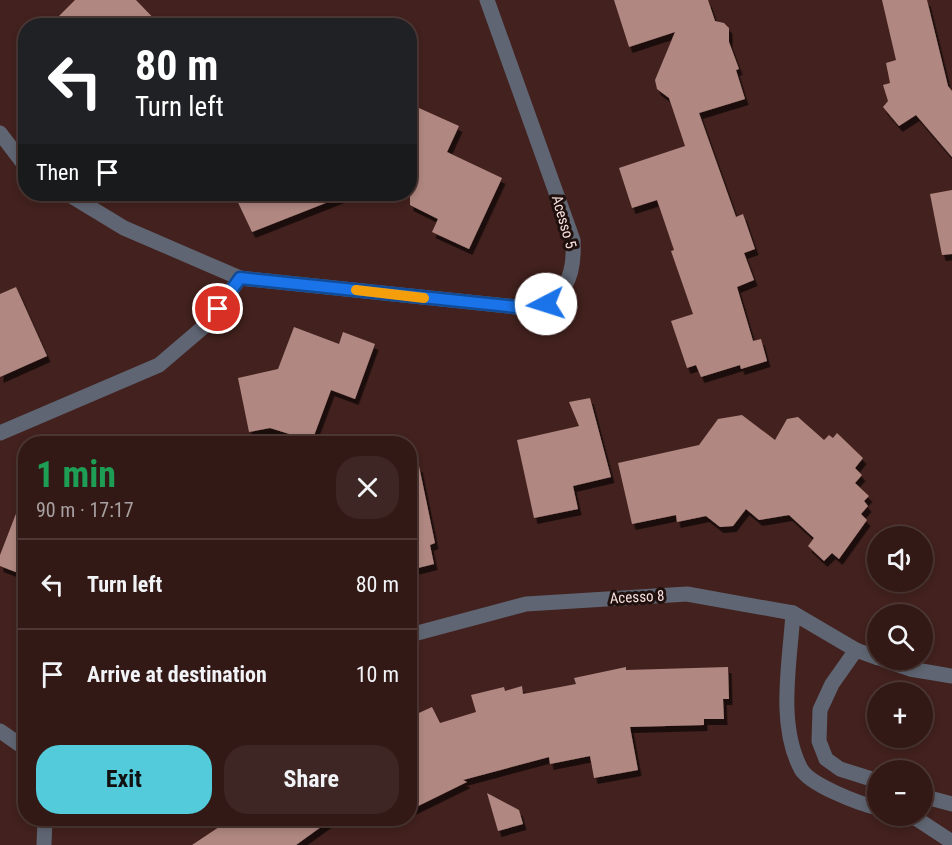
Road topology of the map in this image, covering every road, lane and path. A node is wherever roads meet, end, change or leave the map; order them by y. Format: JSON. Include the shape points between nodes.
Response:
{"nodes":[{"id":1,"x":487,"y":0,"type":"edge"},
{"id":2,"x":0,"y":133,"type":"edge"},
{"id":3,"x":18,"y":157,"type":"edge"},
{"id":4,"x":80,"y":201,"type":"edge"},
{"id":5,"x":240,"y":278,"type":"junction"},
{"id":6,"x":0,"y":432,"type":"edge"},
{"id":7,"x":793,"y":613,"type":"junction"},
{"id":8,"x":417,"y":633,"type":"edge"},
{"id":9,"x":856,"y":650,"type":"junction"},
{"id":10,"x":867,"y":654,"type":"edge"},
{"id":11,"x":916,"y":670,"type":"edge"},
{"id":12,"x":952,"y":676,"type":"edge"},
{"id":13,"x":0,"y":731,"type":"edge"},
{"id":14,"x":18,"y":743,"type":"edge"},
{"id":15,"x":867,"y":778,"type":"edge"},
{"id":16,"x":933,"y":799,"type":"edge"},
{"id":17,"x":952,"y":804,"type":"edge"},
{"id":18,"x":867,"y":805,"type":"edge"},
{"id":19,"x":45,"y":826,"type":"edge"},
{"id":20,"x":928,"y":826,"type":"edge"},
{"id":21,"x":952,"y":842,"type":"edge"},
{"id":22,"x":44,"y":845,"type":"edge"}],
"edges":[{"from":1,"to":5,"type":"street","name":"Acesso 5","via":[[573,240],[574,265],[563,290],[546,304],[526,308]]},
{"from":2,"to":3,"type":"street"},
{"from":4,"to":5,"type":"street","name":"Acesso 5","via":[[124,228]]},
{"from":5,"to":6,"type":"street","via":[[207,324],[159,364]]},
{"from":7,"to":8,"type":"street","name":"Acesso 8","via":[[687,594],[526,604]]},
{"from":7,"to":9,"type":"street","name":"Acesso 8"},
{"from":7,"to":18,"type":"street","via":[[788,728],[801,771],[847,800]]},
{"from":9,"to":10,"type":"street","name":"Acesso 8"},
{"from":9,"to":15,"type":"street","via":[[819,710],[819,741],[826,759],[840,769]]},
{"from":11,"to":12,"type":"street"},
{"from":13,"to":14,"type":"street"},
{"from":16,"to":17,"type":"street"},
{"from":19,"to":22,"type":"street"},
{"from":20,"to":21,"type":"street"}]}
